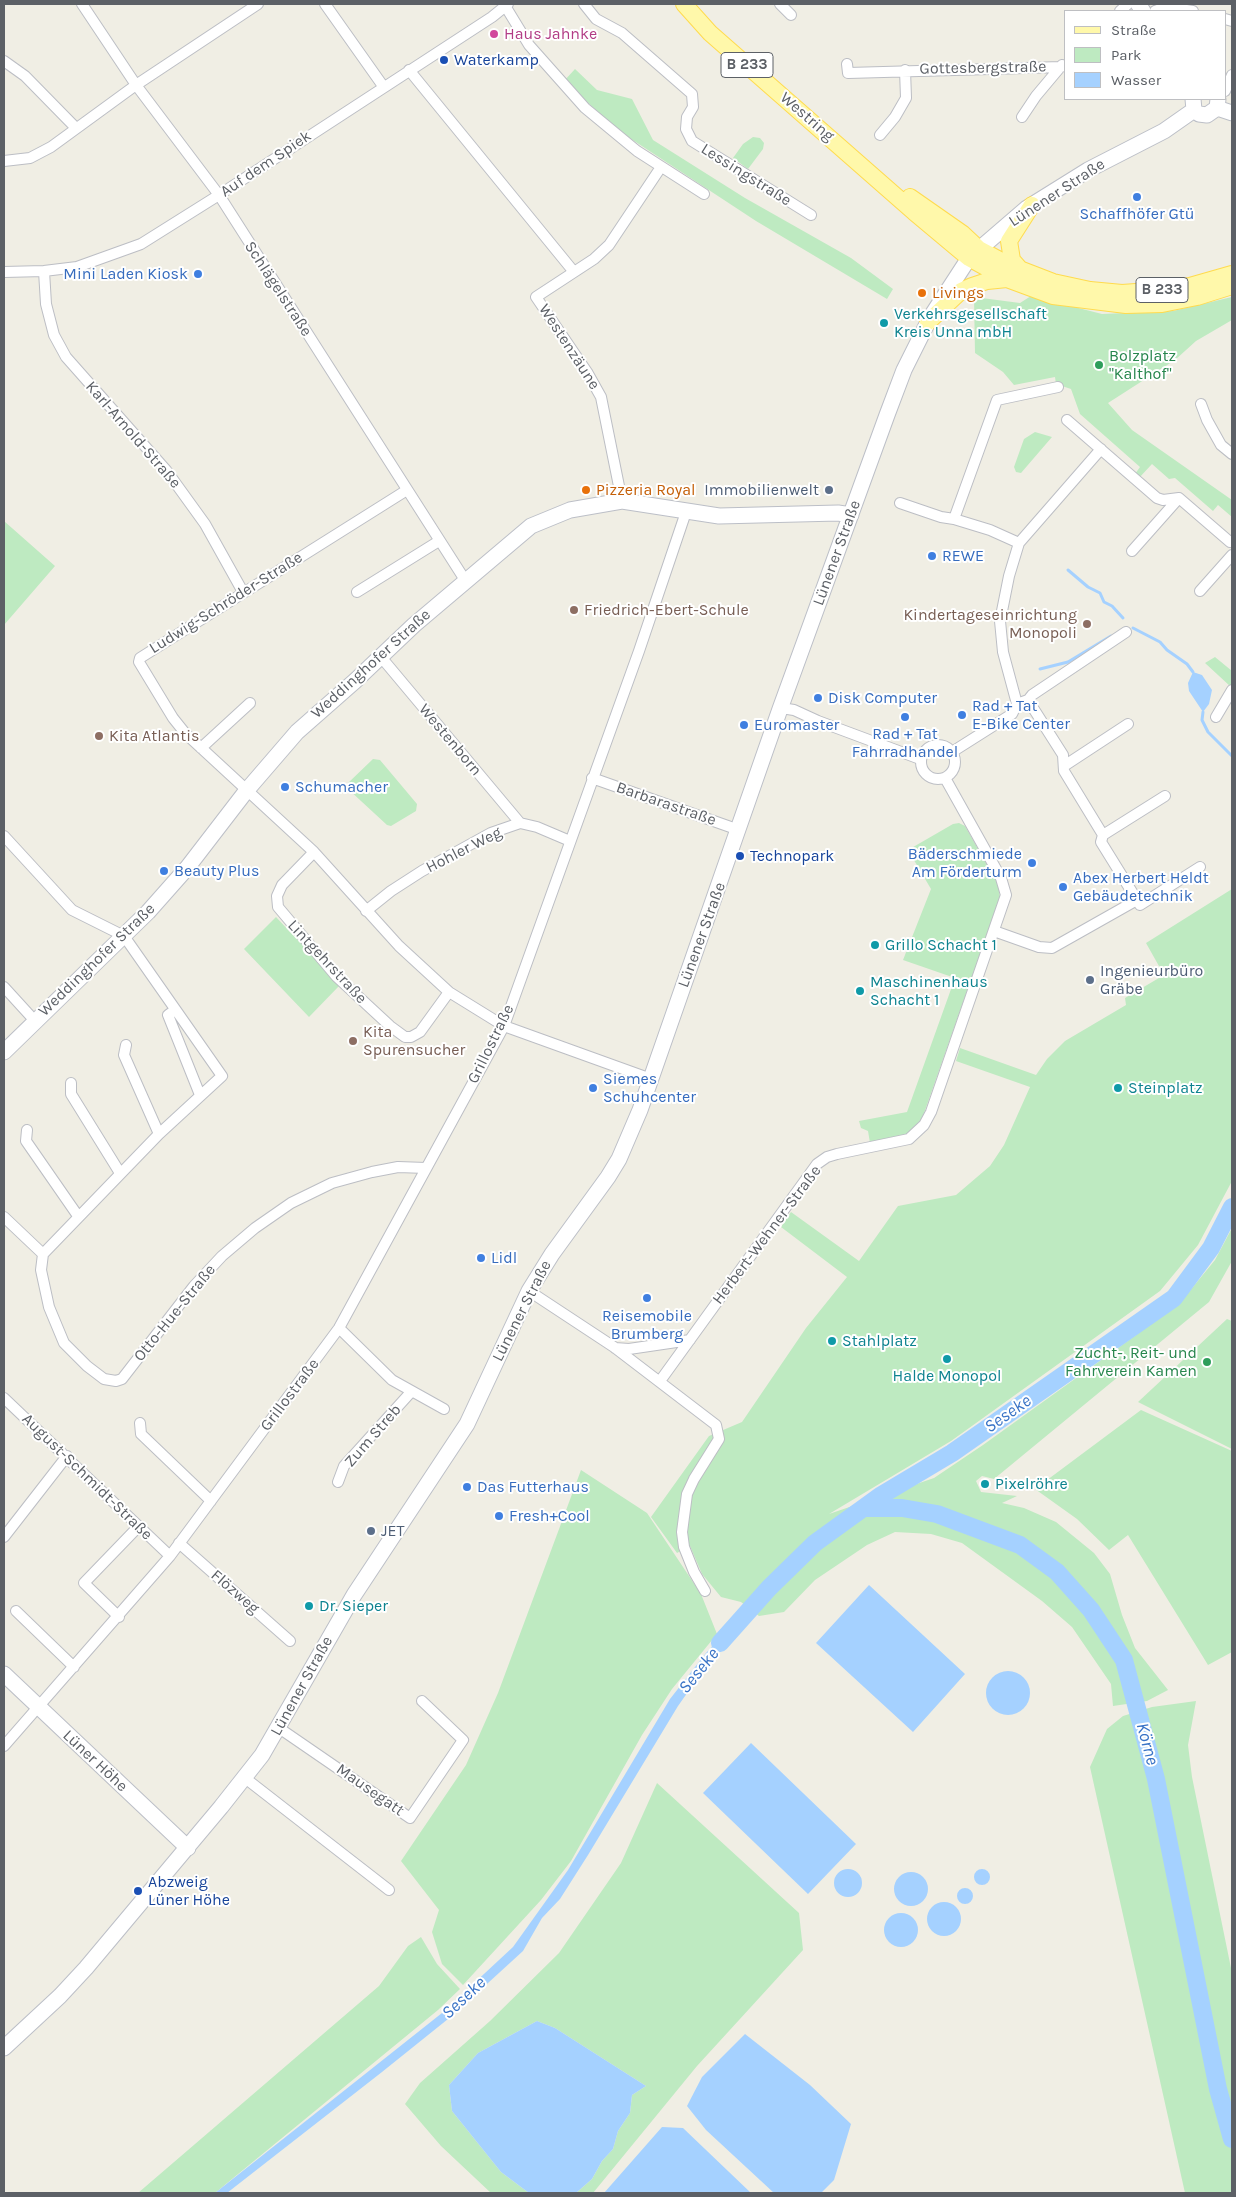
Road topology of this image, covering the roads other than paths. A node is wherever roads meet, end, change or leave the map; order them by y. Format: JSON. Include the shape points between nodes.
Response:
{"nodes":[{"id":1,"x":82,"y":4,"type":"edge"},
{"id":2,"x":258,"y":4,"type":"edge"},
{"id":3,"x":325,"y":4,"type":"edge"},
{"id":4,"x":584,"y":4,"type":"edge"},
{"id":5,"x":684,"y":4,"type":"edge"},
{"id":6,"x":780,"y":4,"type":"edge"},
{"id":7,"x":505,"y":5,"type":"edge"},
{"id":8,"x":1158,"y":10,"type":"edge"},
{"id":9,"x":1187,"y":10,"type":"edge"},
{"id":10,"x":791,"y":15,"type":"dead end"},
{"id":11,"x":4,"y":61,"type":"edge"},
{"id":12,"x":847,"y":64,"type":"dead end"},
{"id":13,"x":1063,"y":65,"type":"edge"},
{"id":14,"x":409,"y":70,"type":"junction"},
{"id":15,"x":905,"y":70,"type":"junction"},
{"id":16,"x":1232,"y":75,"type":"edge"},
{"id":17,"x":136,"y":84,"type":"junction"},
{"id":18,"x":383,"y":86,"type":"junction"},
{"id":19,"x":1226,"y":91,"type":"edge"},
{"id":20,"x":1222,"y":101,"type":"edge"},
{"id":21,"x":1197,"y":108,"type":"edge"},
{"id":22,"x":1232,"y":113,"type":"edge"},
{"id":23,"x":1022,"y":117,"type":"dead end"},
{"id":24,"x":76,"y":127,"type":"junction"},
{"id":25,"x":880,"y":135,"type":"dead end"},
{"id":26,"x":4,"y":161,"type":"edge"},
{"id":27,"x":661,"y":167,"type":"junction"},
{"id":28,"x":704,"y":194,"type":"dead end"},
{"id":29,"x":219,"y":195,"type":"junction"},
{"id":30,"x":1032,"y":205,"type":"junction"},
{"id":31,"x":811,"y":215,"type":"dead end"},
{"id":32,"x":974,"y":253,"type":"junction"},
{"id":33,"x":4,"y":272,"type":"edge"},
{"id":34,"x":44,"y":272,"type":"junction"},
{"id":35,"x":574,"y":272,"type":"junction"},
{"id":36,"x":1013,"y":274,"type":"junction"},
{"id":37,"x":1232,"y":274,"type":"edge"},
{"id":38,"x":1232,"y":286,"type":"edge"},
{"id":39,"x":928,"y":322,"type":"junction"},
{"id":40,"x":1058,"y":387,"type":"dead end"},
{"id":41,"x":1202,"y":404,"type":"dead end"},
{"id":42,"x":1067,"y":420,"type":"dead end"},
{"id":43,"x":1101,"y":449,"type":"junction"},
{"id":44,"x":1232,"y":454,"type":"edge"},
{"id":45,"x":407,"y":490,"type":"junction"},
{"id":46,"x":1179,"y":498,"type":"junction"},
{"id":47,"x":622,"y":501,"type":"junction"},
{"id":48,"x":900,"y":503,"type":"dead end"},
{"id":49,"x":686,"y":512,"type":"junction"},
{"id":50,"x":850,"y":515,"type":"junction"},
{"id":51,"x":954,"y":519,"type":"junction"},
{"id":52,"x":439,"y":541,"type":"junction"},
{"id":53,"x":1232,"y":541,"type":"edge"},
{"id":54,"x":1019,"y":543,"type":"junction"},
{"id":55,"x":1132,"y":551,"type":"dead end"},
{"id":56,"x":1232,"y":554,"type":"edge"},
{"id":57,"x":465,"y":580,"type":"junction"},
{"id":58,"x":1200,"y":591,"type":"dead end"},
{"id":59,"x":243,"y":592,"type":"junction"},
{"id":60,"x":358,"y":592,"type":"dead end"},
{"id":61,"x":1126,"y":632,"type":"dead end"},
{"id":62,"x":381,"y":657,"type":"junction"},
{"id":63,"x":1232,"y":690,"type":"edge"},
{"id":64,"x":1028,"y":700,"type":"junction"},
{"id":65,"x":250,"y":703,"type":"dead end"},
{"id":66,"x":1017,"y":704,"type":"junction"},
{"id":67,"x":781,"y":708,"type":"junction"},
{"id":68,"x":1216,"y":717,"type":"dead end"},
{"id":69,"x":1128,"y":724,"type":"dead end"},
{"id":70,"x":201,"y":748,"type":"junction"},
{"id":71,"x":952,"y":752,"type":"junction"},
{"id":72,"x":920,"y":759,"type":"junction"},
{"id":73,"x":1064,"y":766,"type":"junction"},
{"id":74,"x":592,"y":778,"type":"junction"},
{"id":75,"x":945,"y":778,"type":"junction"},
{"id":76,"x":247,"y":790,"type":"junction"},
{"id":77,"x":1165,"y":796,"type":"dead end"},
{"id":78,"x":520,"y":824,"type":"junction"},
{"id":79,"x":739,"y":830,"type":"junction"},
{"id":80,"x":1103,"y":835,"type":"junction"},
{"id":81,"x":4,"y":836,"type":"edge"},
{"id":82,"x":570,"y":841,"type":"junction"},
{"id":83,"x":314,"y":852,"type":"junction"},
{"id":84,"x":1200,"y":867,"type":"dead end"},
{"id":85,"x":1137,"y":900,"type":"junction"},
{"id":86,"x":366,"y":911,"type":"junction"},
{"id":87,"x":994,"y":931,"type":"junction"},
{"id":88,"x":124,"y":936,"type":"junction"},
{"id":89,"x":4,"y":987,"type":"edge"},
{"id":90,"x":449,"y":992,"type":"junction"},
{"id":91,"x":175,"y":1010,"type":"junction"},
{"id":92,"x":35,"y":1021,"type":"junction"},
{"id":93,"x":504,"y":1026,"type":"junction"},
{"id":94,"x":126,"y":1045,"type":"dead end"},
{"id":95,"x":4,"y":1052,"type":"edge"},
{"id":96,"x":651,"y":1079,"type":"junction"},
{"id":97,"x":71,"y":1083,"type":"dead end"},
{"id":98,"x":200,"y":1095,"type":"junction"},
{"id":99,"x":27,"y":1130,"type":"dead end"},
{"id":100,"x":159,"y":1134,"type":"junction"},
{"id":101,"x":426,"y":1168,"type":"junction"},
{"id":102,"x":120,"y":1173,"type":"junction"},
{"id":103,"x":78,"y":1216,"type":"junction"},
{"id":104,"x":4,"y":1217,"type":"edge"},
{"id":105,"x":42,"y":1254,"type":"junction"},
{"id":106,"x":529,"y":1291,"type":"junction"},
{"id":107,"x":339,"y":1328,"type":"junction"},
{"id":108,"x":690,"y":1340,"type":"junction"},
{"id":109,"x":614,"y":1348,"type":"junction"},
{"id":110,"x":660,"y":1381,"type":"junction"},
{"id":111,"x":411,"y":1392,"type":"junction"},
{"id":112,"x":4,"y":1398,"type":"edge"},
{"id":113,"x":444,"y":1409,"type":"dead end"},
{"id":114,"x":140,"y":1423,"type":"dead end"},
{"id":115,"x":67,"y":1456,"type":"junction"},
{"id":116,"x":338,"y":1482,"type":"dead end"},
{"id":117,"x":210,"y":1501,"type":"junction"},
{"id":118,"x":139,"y":1526,"type":"junction"},
{"id":119,"x":5,"y":1532,"type":"edge"},
{"id":120,"x":179,"y":1543,"type":"junction"},
{"id":121,"x":170,"y":1556,"type":"junction"},
{"id":122,"x":705,"y":1591,"type":"dead end"},
{"id":123,"x":16,"y":1612,"type":"dead end"},
{"id":124,"x":119,"y":1617,"type":"junction"},
{"id":125,"x":290,"y":1641,"type":"dead end"},
{"id":126,"x":74,"y":1667,"type":"junction"},
{"id":127,"x":4,"y":1674,"type":"edge"},
{"id":128,"x":422,"y":1701,"type":"dead end"},
{"id":129,"x":38,"y":1707,"type":"junction"},
{"id":130,"x":279,"y":1728,"type":"junction"},
{"id":131,"x":4,"y":1746,"type":"edge"},
{"id":132,"x":245,"y":1778,"type":"junction"},
{"id":133,"x":188,"y":1848,"type":"junction"},
{"id":134,"x":389,"y":1890,"type":"dead end"},
{"id":135,"x":4,"y":2048,"type":"edge"}],
"edges":[{"from":1,"to":17,"type":"street","name":"Schlägelstraße"},
{"from":2,"to":17,"type":"street"},
{"from":3,"to":18,"type":"street"},
{"from":4,"to":31,"type":"street","name":"Lessingstraße","via":[[596,19],[622,33],[692,94],[693,107],[686,117],[686,129],[692,141]]},
{"from":5,"to":32,"type":"main road","name":"Westring","number":"B 233","via":[[710,33],[866,168]]},
{"from":6,"to":10,"type":"street"},
{"from":7,"to":14,"type":"street","name":"Auf dem Spiek"},
{"from":7,"to":27,"type":"street","via":[[529,45],[556,78],[616,136]]},
{"from":8,"to":9,"type":"street","via":[[1166,7]]},
{"from":11,"to":24,"type":"street","via":[[25,76]]},
{"from":12,"to":15,"type":"street","name":"Gottesbergstraße","via":[[848,73]]},
{"from":13,"to":15,"type":"street","name":"Gottesbergstraße"},
{"from":13,"to":23,"type":"street"},
{"from":14,"to":18,"type":"street","name":"Auf dem Spiek"},
{"from":14,"to":35,"type":"street"},
{"from":15,"to":25,"type":"street","name":"Gottesbergstraße","via":[[906,98]]},
{"from":16,"to":19,"type":"street"},
{"from":17,"to":24,"type":"street"},
{"from":17,"to":29,"type":"street","name":"Schlägelstraße"},
{"from":18,"to":29,"type":"street","name":"Auf dem Spiek"},
{"from":20,"to":21,"type":"main road","name":"Lünener Straße","via":[[1211,114]]},
{"from":20,"to":22,"type":"main road"},
{"from":21,"to":30,"type":"main road","name":"Lünener Straße","via":[[1164,131],[1088,170]]},
{"from":24,"to":26,"type":"street","via":[[40,153]]},
{"from":27,"to":28,"type":"street"},
{"from":27,"to":35,"type":"street","name":"Westenzäune","via":[[609,245]]},
{"from":29,"to":34,"type":"street","name":"Auf dem Spiek","via":[[140,244],[77,267]]},
{"from":29,"to":45,"type":"street","name":"Schlägelstraße"},
{"from":30,"to":32,"type":"main road","name":"Lünener Straße"},
{"from":30,"to":36,"type":"main road","via":[[1009,241]]},
{"from":32,"to":36,"type":"main road","number":"B 233"},
{"from":32,"to":39,"type":"main road","name":"Lünener Straße"},
{"from":33,"to":34,"type":"street","name":"Auf dem Spiek"},
{"from":34,"to":59,"type":"street","name":"Karl-Arnold-Straße","via":[[46,304],[58,345],[166,470],[204,524]]},
{"from":35,"to":47,"type":"street","name":"Westenzäune","via":[[536,297],[601,397]]},
{"from":36,"to":37,"type":"main road","number":"B 233","via":[[1090,290],[1122,293],[1190,286]]},
{"from":36,"to":38,"type":"main road","number":"B 233","via":[[1053,296],[1126,305],[1162,304]]},
{"from":36,"to":39,"type":"main road","via":[[961,291]]},
{"from":39,"to":50,"type":"main road","name":"Lünener Straße","via":[[904,370]]},
{"from":40,"to":51,"type":"street","via":[[997,400]]},
{"from":41,"to":44,"type":"street","via":[[1206,420],[1221,445]]},
{"from":42,"to":43,"type":"street"},
{"from":43,"to":46,"type":"street","via":[[1157,498]]},
{"from":43,"to":54,"type":"street"},
{"from":45,"to":52,"type":"street","name":"Schlägelstraße"},
{"from":45,"to":59,"type":"street","name":"Ludwig-Schröder-Straße"},
{"from":46,"to":53,"type":"street"},
{"from":46,"to":55,"type":"street"},
{"from":47,"to":49,"type":"main road","name":"Weddinghofer Straße"},
{"from":47,"to":57,"type":"main road","name":"Weddinghofer Straße","via":[[570,510],[531,526]]},
{"from":48,"to":51,"type":"street","via":[[941,518]]},
{"from":49,"to":50,"type":"main road","name":"Weddinghofer Straße","via":[[719,516]]},
{"from":49,"to":74,"type":"street","name":"Grillostraße"},
{"from":50,"to":67,"type":"main road","name":"Lünener Straße"},
{"from":51,"to":54,"type":"street"},
{"from":52,"to":57,"type":"street","name":"Schlägelstraße"},
{"from":52,"to":60,"type":"street"},
{"from":54,"to":66,"type":"street","via":[[1000,621],[1003,652]]},
{"from":56,"to":58,"type":"street"},
{"from":57,"to":62,"type":"main road","name":"Weddinghofer Straße"},
{"from":59,"to":70,"type":"street","name":"Ludwig-Schröder-Straße","via":[[140,658],[139,662],[173,718]]},
{"from":61,"to":64,"type":"street"},
{"from":62,"to":76,"type":"main road","name":"Weddinghofer Straße","via":[[297,732]]},
{"from":62,"to":78,"type":"street","name":"Westenborn"},
{"from":63,"to":68,"type":"street"},
{"from":64,"to":66,"type":"street"},
{"from":64,"to":73,"type":"street","via":[[1063,755]]},
{"from":65,"to":70,"type":"street"},
{"from":66,"to":71,"type":"street","via":[[1012,714]]},
{"from":67,"to":72,"type":"street","via":[[794,710]]},
{"from":67,"to":79,"type":"main road","name":"Lünener Straße"},
{"from":69,"to":73,"type":"street"},
{"from":70,"to":76,"type":"street","name":"Ludwig-Schröder-Straße"},
{"from":71,"to":72,"type":"street","via":[[937,744],[926,749]]},
{"from":71,"to":75,"type":"street","via":[[953,771]]},
{"from":72,"to":75,"type":"street","via":[[924,773],[929,777]]},
{"from":73,"to":80,"type":"street"},
{"from":74,"to":79,"type":"street","name":"Barbarastraße"},
{"from":74,"to":82,"type":"street","name":"Grillostraße"},
{"from":75,"to":87,"type":"street","name":"Herbert-Wehner-Straße","via":[[1006,890]]},
{"from":76,"to":83,"type":"street"},
{"from":76,"to":88,"type":"main road","name":"Weddinghofer Straße","via":[[187,868]]},
{"from":77,"to":80,"type":"street"},
{"from":78,"to":82,"type":"street","name":"Hohler Weg"},
{"from":78,"to":86,"type":"street","name":"Hohler Weg","via":[[491,833],[460,849],[391,891]]},
{"from":79,"to":96,"type":"main road","name":"Lünener Straße"},
{"from":80,"to":85,"type":"street","via":[[1101,842]]},
{"from":81,"to":88,"type":"street","via":[[72,910]]},
{"from":82,"to":93,"type":"street","name":"Grillostraße"},
{"from":83,"to":86,"type":"street"},
{"from":83,"to":90,"type":"street","name":"Lintgehrstraße","via":[[282,885],[277,896],[278,907],[336,976],[390,1026],[411,1037],[420,1032]]},
{"from":84,"to":85,"type":"street","via":[[1140,905]]},
{"from":85,"to":87,"type":"street","via":[[1052,948],[1039,948]]},
{"from":86,"to":90,"type":"street"},
{"from":87,"to":108,"type":"street","name":"Herbert-Wehner-Straße","via":[[924,1125],[901,1142],[837,1154],[817,1164]]},
{"from":88,"to":91,"type":"street"},
{"from":88,"to":92,"type":"main road","name":"Weddinghofer Straße"},
{"from":89,"to":92,"type":"street"},
{"from":90,"to":93,"type":"street"},
{"from":91,"to":98,"type":"street","via":[[168,1015]]},
{"from":91,"to":98,"type":"street","via":[[222,1076]]},
{"from":92,"to":95,"type":"main road","name":"Weddinghofer Straße"},
{"from":93,"to":96,"type":"street"},
{"from":93,"to":101,"type":"street","name":"Grillostraße"},
{"from":94,"to":100,"type":"street","via":[[124,1055]]},
{"from":96,"to":106,"type":"main road","name":"Lünener Straße","via":[[616,1165]]},
{"from":97,"to":102,"type":"street","via":[[71,1094]]},
{"from":98,"to":100,"type":"street"},
{"from":99,"to":103,"type":"street","via":[[26,1141]]},
{"from":100,"to":102,"type":"street"},
{"from":101,"to":105,"type":"street","name":"Otto-Hue-Straße","via":[[398,1167],[332,1183],[290,1204],[255,1228],[194,1286],[122,1379],[116,1381],[104,1379],[64,1342],[49,1307]]},
{"from":101,"to":107,"type":"street","name":"Grillostraße"},
{"from":102,"to":103,"type":"street"},
{"from":103,"to":105,"type":"street"},
{"from":104,"to":105,"type":"street"},
{"from":106,"to":109,"type":"street"},
{"from":106,"to":130,"type":"main road","name":"Lünener Straße","via":[[467,1424],[354,1594]]},
{"from":107,"to":111,"type":"street","name":"Zum Streb","via":[[392,1380]]},
{"from":107,"to":117,"type":"street","name":"Grillostraße"},
{"from":108,"to":109,"type":"street","via":[[629,1349]]},
{"from":108,"to":110,"type":"street","name":"Herbert-Wehner-Straße"},
{"from":109,"to":110,"type":"street"},
{"from":110,"to":122,"type":"street","via":[[711,1419],[719,1432],[715,1447],[687,1494],[683,1513],[684,1547]]},
{"from":111,"to":113,"type":"street","name":"Zum Streb"},
{"from":111,"to":116,"type":"street","name":"Zum Streb","via":[[344,1466]]},
{"from":112,"to":115,"type":"street","name":"August-Schmidt-Straße"},
{"from":114,"to":117,"type":"street","via":[[141,1434]]},
{"from":115,"to":118,"type":"street","name":"August-Schmidt-Straße"},
{"from":115,"to":119,"type":"street"},
{"from":117,"to":120,"type":"street","name":"Grillostraße"},
{"from":118,"to":121,"type":"street","name":"August-Schmidt-Straße"},
{"from":118,"to":124,"type":"street","via":[[84,1584]]},
{"from":120,"to":121,"type":"street","name":"Grillostraße"},
{"from":120,"to":125,"type":"street","name":"Flözweg"},
{"from":121,"to":124,"type":"street","name":"Grillostraße"},
{"from":123,"to":126,"type":"street"},
{"from":124,"to":126,"type":"street","name":"Grillostraße"},
{"from":126,"to":129,"type":"street","name":"Grillostraße"},
{"from":127,"to":129,"type":"main road","name":"Lüner Höhe"},
{"from":128,"to":130,"type":"street","name":"Mausegatt","via":[[463,1740],[410,1818]]},
{"from":129,"to":131,"type":"street","name":"Grillostraße"},
{"from":129,"to":133,"type":"main road","name":"Lüner Höhe"},
{"from":130,"to":132,"type":"main road","name":"Lünener Straße"},
{"from":132,"to":133,"type":"main road","name":"Lünener Straße"},
{"from":132,"to":134,"type":"street"},
{"from":133,"to":135,"type":"main road","name":"Lünener Straße","via":[[80,1975]]}]}
